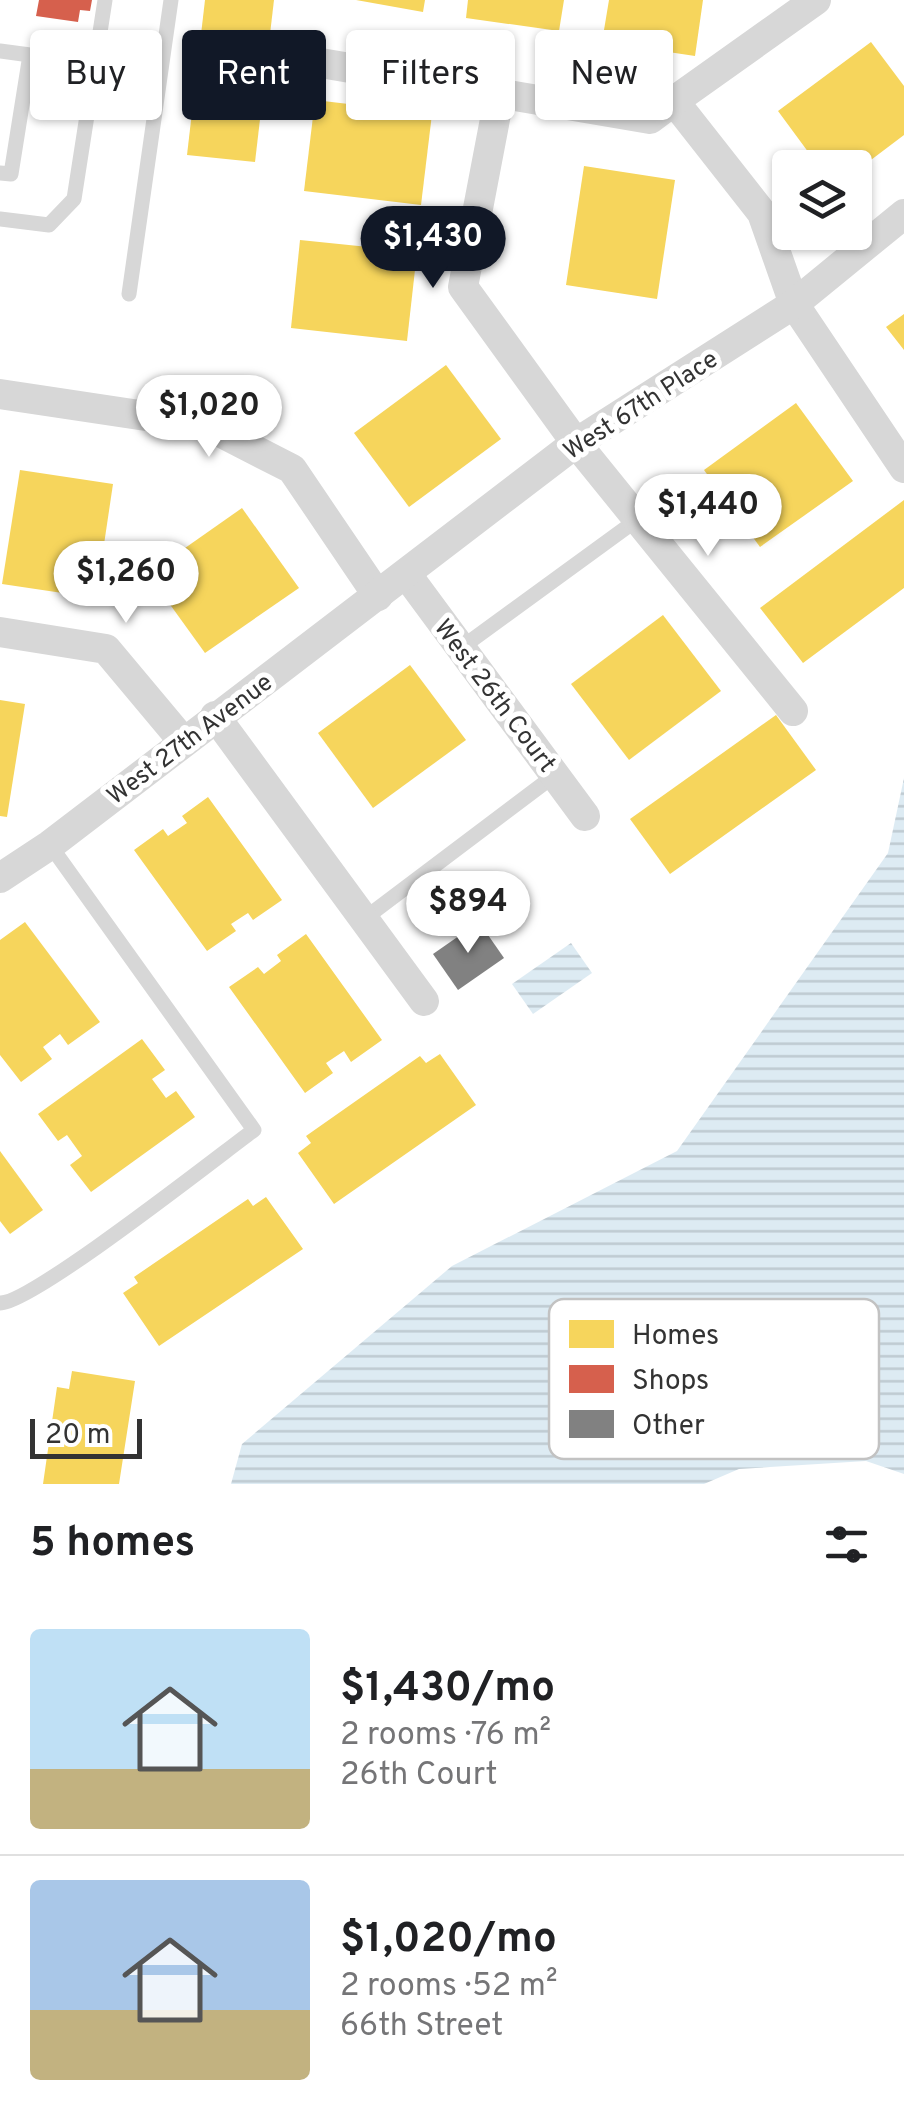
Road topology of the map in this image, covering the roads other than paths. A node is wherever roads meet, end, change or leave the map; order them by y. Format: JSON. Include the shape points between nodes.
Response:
{"nodes":[{"id":1,"x":105,"y":0,"type":"edge"},
{"id":2,"x":170,"y":0,"type":"edge"},
{"id":3,"x":816,"y":0,"type":"edge"},
{"id":4,"x":0,"y":51,"type":"edge"},
{"id":5,"x":515,"y":96,"type":"edge"},
{"id":6,"x":674,"y":100,"type":"junction"},
{"id":7,"x":495,"y":120,"type":"edge"},
{"id":8,"x":0,"y":172,"type":"edge"},
{"id":9,"x":904,"y":214,"type":"edge"},
{"id":10,"x":0,"y":219,"type":"edge"},
{"id":11,"x":129,"y":294,"type":"dead end"},
{"id":12,"x":794,"y":304,"type":"junction"},
{"id":13,"x":0,"y":394,"type":"edge"},
{"id":14,"x":576,"y":443,"type":"junction"},
{"id":15,"x":904,"y":468,"type":"edge"},
{"id":16,"x":638,"y":519,"type":"junction"},
{"id":17,"x":406,"y":574,"type":"junction"},
{"id":18,"x":378,"y":596,"type":"junction"},
{"id":19,"x":0,"y":632,"type":"edge"},
{"id":20,"x":461,"y":648,"type":"junction"},
{"id":21,"x":793,"y":712,"type":"dead end"},
{"id":22,"x":215,"y":716,"type":"junction"},
{"id":23,"x":184,"y":740,"type":"junction"},
{"id":24,"x":555,"y":775,"type":"junction"},
{"id":25,"x":586,"y":816,"type":"dead end"},
{"id":26,"x":50,"y":845,"type":"junction"},
{"id":27,"x":0,"y":878,"type":"edge"},
{"id":28,"x":364,"y":918,"type":"junction"},
{"id":29,"x":424,"y":1001,"type":"dead end"},
{"id":30,"x":0,"y":1303,"type":"edge"}],
"edges":[{"from":1,"to":10,"type":"lane","via":[[74,199],[48,225]]},
{"from":2,"to":11,"type":"lane"},
{"from":3,"to":6,"type":"street"},
{"from":4,"to":8,"type":"lane","via":[[30,56],[11,174]]},
{"from":5,"to":6,"type":"street","via":[[650,119]]},
{"from":6,"to":12,"type":"street","via":[[762,213]]},
{"from":7,"to":14,"type":"street","via":[[463,287]]},
{"from":9,"to":12,"type":"street","name":"West 67th Place"},
{"from":12,"to":14,"type":"street","name":"West 67th Place"},
{"from":12,"to":15,"type":"street"},
{"from":13,"to":18,"type":"street","via":[[206,425],[292,469]]},
{"from":14,"to":16,"type":"street"},
{"from":14,"to":17,"type":"street","name":"West 67th Place"},
{"from":16,"to":20,"type":"lane"},
{"from":16,"to":21,"type":"street"},
{"from":17,"to":18,"type":"street","name":"West 67th Place"},
{"from":17,"to":20,"type":"street","name":"West 26th Court"},
{"from":18,"to":22,"type":"street","name":"West 27th Avenue"},
{"from":19,"to":23,"type":"street","via":[[106,649]]},
{"from":20,"to":24,"type":"street","name":"West 26th Court"},
{"from":22,"to":23,"type":"street","name":"West 27th Avenue"},
{"from":22,"to":28,"type":"street"},
{"from":23,"to":26,"type":"street","name":"West 27th Avenue"},
{"from":24,"to":25,"type":"street","name":"West 26th Court"},
{"from":24,"to":28,"type":"lane"},
{"from":26,"to":27,"type":"street","name":"West 27th Avenue"},
{"from":26,"to":30,"type":"lane","via":[[254,1130],[58,1272],[11,1303]]},
{"from":28,"to":29,"type":"street"}]}
